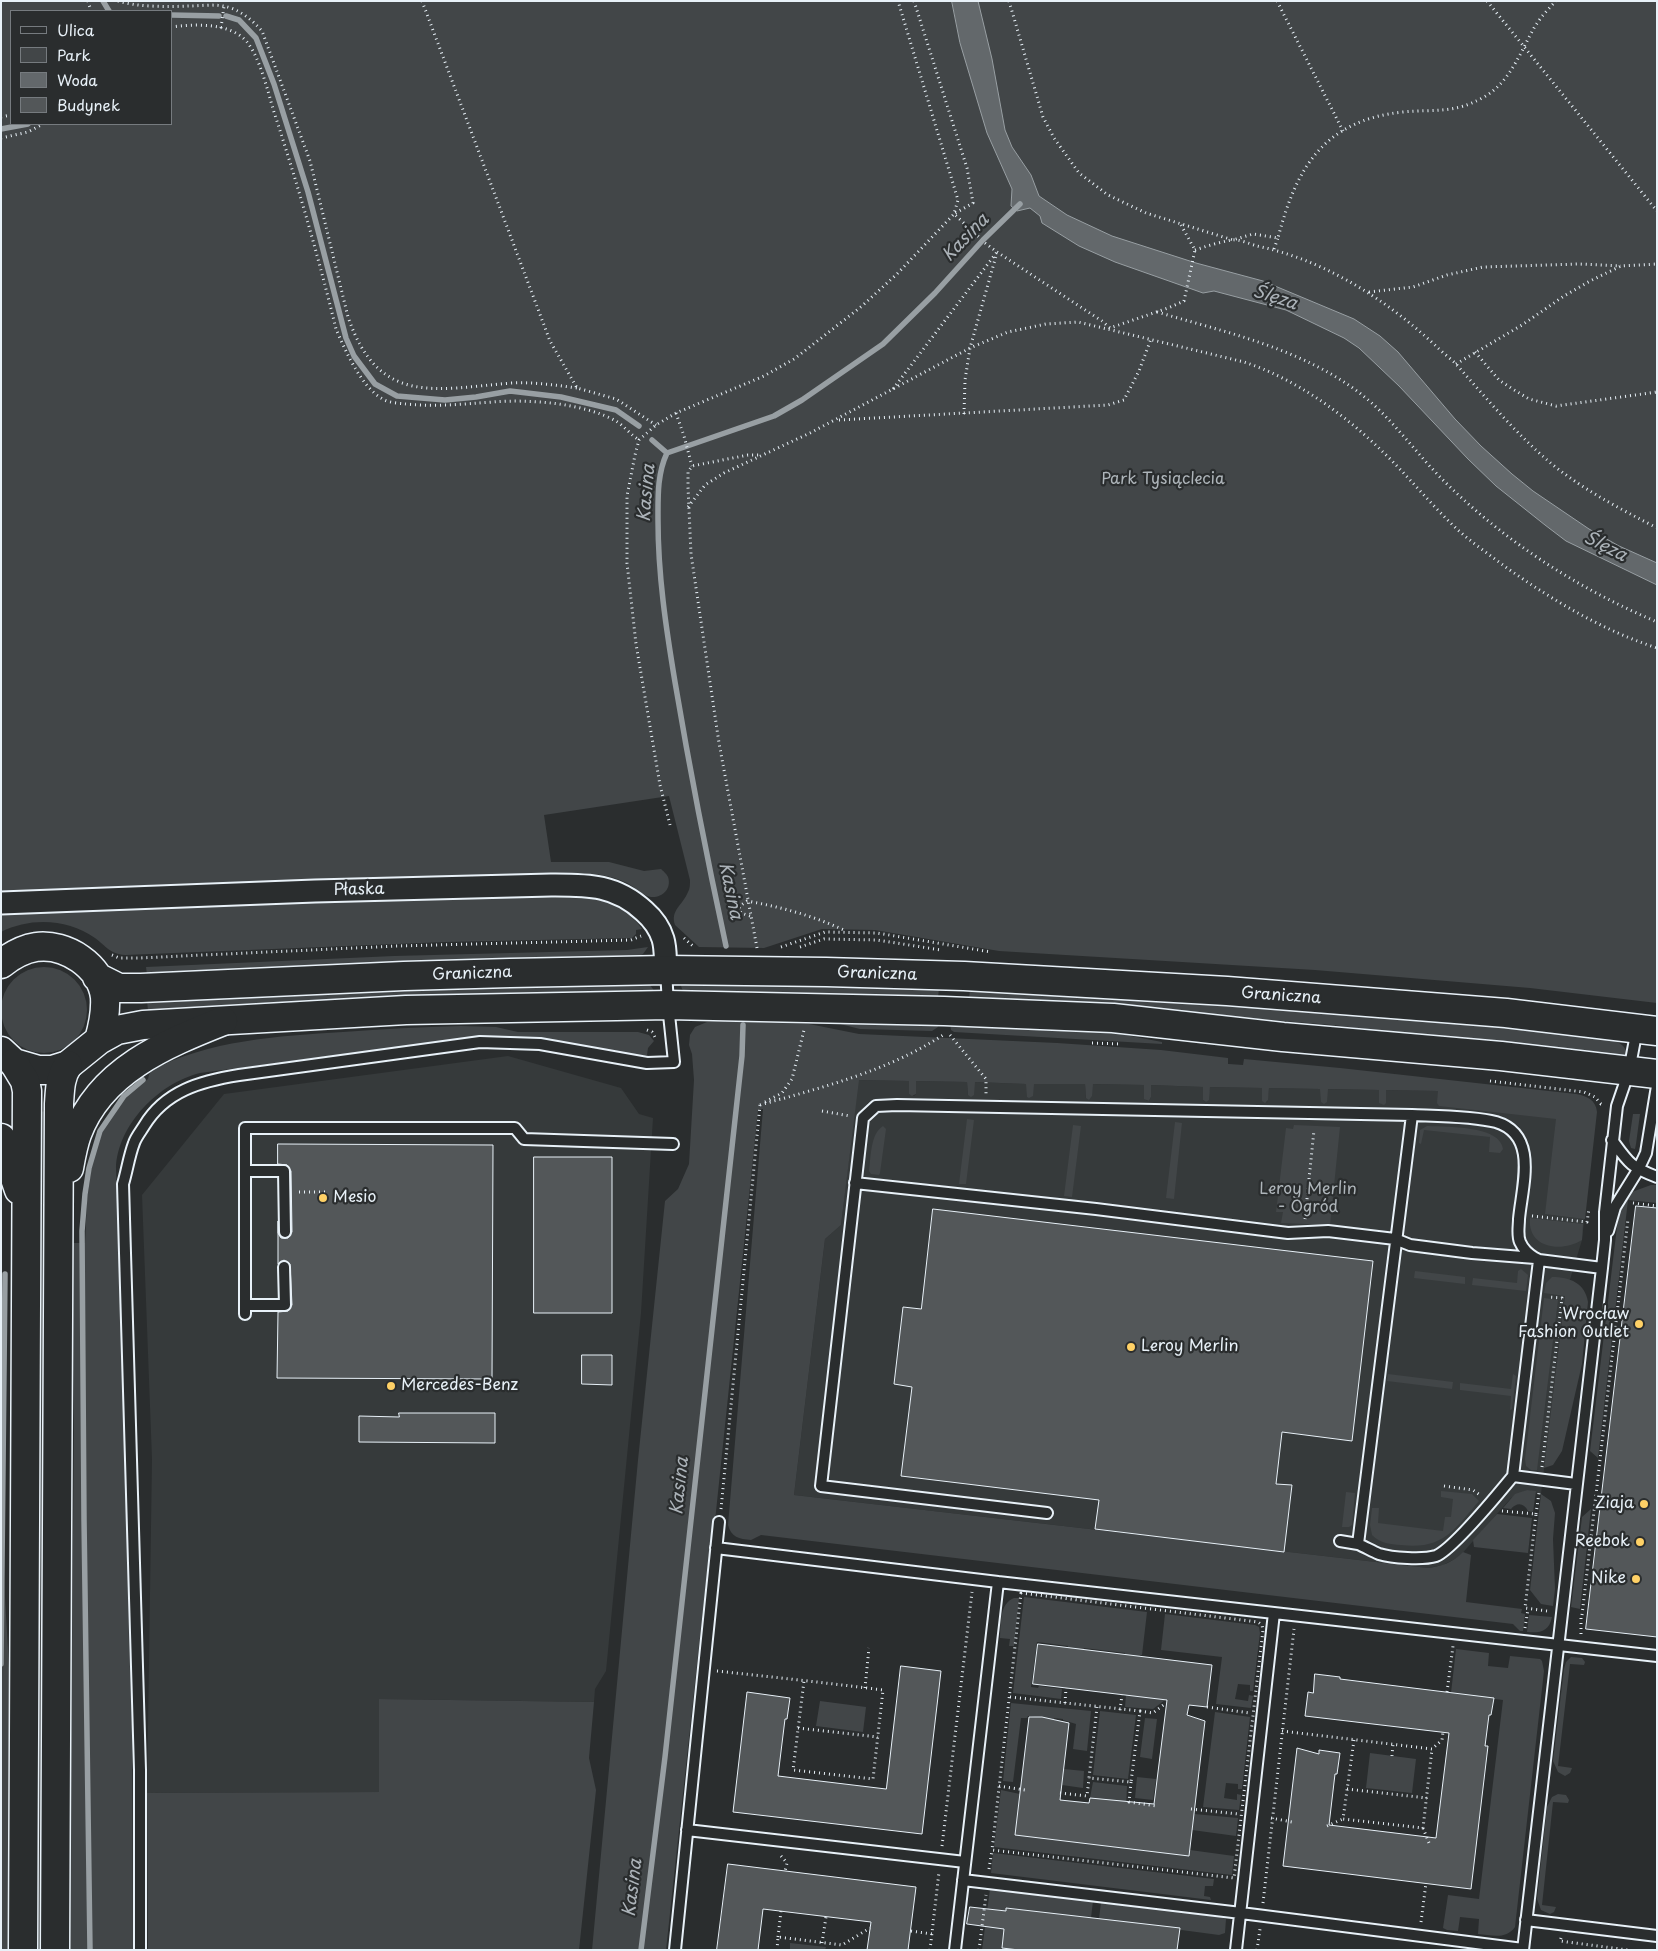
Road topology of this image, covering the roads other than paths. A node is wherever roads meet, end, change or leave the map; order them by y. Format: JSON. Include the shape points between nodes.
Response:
{"nodes":[{"id":1,"x":1,"y":903,"type":"edge"},
{"id":2,"x":1,"y":964,"type":"edge"},
{"id":3,"x":666,"y":970,"type":"junction"},
{"id":4,"x":98,"y":977,"type":"junction"},
{"id":5,"x":668,"y":1005,"type":"junction"},
{"id":6,"x":223,"y":1021,"type":"junction"},
{"id":7,"x":1647,"y":1029,"type":"edge"},
{"id":8,"x":99,"y":1040,"type":"junction"},
{"id":9,"x":8,"y":1057,"type":"edge"},
{"id":10,"x":68,"y":1065,"type":"junction"},
{"id":11,"x":1629,"y":1071,"type":"junction"},
{"id":12,"x":1657,"y":1074,"type":"edge"},
{"id":13,"x":1657,"y":1086,"type":"edge"},
{"id":14,"x":1412,"y":1114,"type":"junction"},
{"id":15,"x":1,"y":1138,"type":"edge"},
{"id":16,"x":1612,"y":1140,"type":"junction"},
{"id":17,"x":673,"y":1144,"type":"dead end"},
{"id":18,"x":1638,"y":1170,"type":"junction"},
{"id":19,"x":245,"y":1171,"type":"junction"},
{"id":20,"x":1657,"y":1176,"type":"edge"},
{"id":21,"x":855,"y":1183,"type":"junction"},
{"id":22,"x":26,"y":1211,"type":"junction"},
{"id":23,"x":59,"y":1211,"type":"junction"},
{"id":24,"x":284,"y":1232,"type":"dead end"},
{"id":25,"x":1395,"y":1239,"type":"junction"},
{"id":26,"x":1606,"y":1240,"type":"junction"},
{"id":27,"x":1537,"y":1259,"type":"junction"},
{"id":28,"x":284,"y":1267,"type":"dead end"},
{"id":29,"x":1602,"y":1268,"type":"junction"},
{"id":30,"x":1513,"y":1476,"type":"junction"},
{"id":31,"x":1576,"y":1484,"type":"junction"},
{"id":32,"x":1047,"y":1513,"type":"dead end"},
{"id":33,"x":719,"y":1522,"type":"road end"},
{"id":34,"x":1340,"y":1541,"type":"dead end"},
{"id":35,"x":1358,"y":1544,"type":"junction"},
{"id":36,"x":716,"y":1548,"type":"junction"},
{"id":37,"x":998,"y":1582,"type":"junction"},
{"id":38,"x":1274,"y":1613,"type":"junction"},
{"id":39,"x":1558,"y":1644,"type":"junction"},
{"id":40,"x":1657,"y":1656,"type":"edge"},
{"id":41,"x":687,"y":1830,"type":"junction"},
{"id":42,"x":965,"y":1862,"type":"junction"},
{"id":43,"x":963,"y":1880,"type":"junction"},
{"id":44,"x":1241,"y":1913,"type":"junction"},
{"id":45,"x":1526,"y":1920,"type":"junction"},
{"id":46,"x":1657,"y":1936,"type":"edge"},
{"id":47,"x":1523,"y":1949,"type":"edge"},
{"id":48,"x":23,"y":1950,"type":"edge"},
{"id":49,"x":55,"y":1950,"type":"edge"},
{"id":50,"x":140,"y":1950,"type":"edge"},
{"id":51,"x":675,"y":1950,"type":"edge"},
{"id":52,"x":954,"y":1950,"type":"edge"},
{"id":53,"x":1236,"y":1950,"type":"edge"}],
"edges":[{"from":1,"to":3,"type":"street","name":"Płaska","via":[[588,885],[619,893],[648,914],[662,937]]},
{"from":2,"to":4,"type":"main road","via":[[11,956],[36,947],[60,949],[84,961]]},
{"from":3,"to":4,"type":"main road","name":"Graniczna","via":[[404,976],[141,988],[119,988]]},
{"from":3,"to":5,"type":"lane"},
{"from":3,"to":7,"type":"main road","name":"Graniczna","via":[[964,976],[1227,991],[1506,1013]]},
{"from":4,"to":8,"type":"main road","via":[[105,996],[105,1019]]},
{"from":5,"to":6,"type":"main road","via":[[406,1010]]},
{"from":5,"to":11,"type":"main road","via":[[927,1010],[1113,1018]]},
{"from":5,"to":50,"type":"lane","via":[[674,1062],[647,1063],[540,1044],[480,1042],[212,1080],[184,1089],[165,1101],[148,1119],[134,1142],[124,1184],[140,1770]]},
{"from":6,"to":8,"type":"main road","via":[[143,1025],[117,1030]]},
{"from":6,"to":23,"type":"main road","via":[[150,1054],[128,1067],[107,1086],[91,1106],[77,1134]]},
{"from":7,"to":11,"type":"lane"},
{"from":8,"to":10,"type":"main road"},
{"from":9,"to":10,"type":"main road","via":[[38,1070]]},
{"from":9,"to":22,"type":"main road","via":[[21,1073],[26,1086]]},
{"from":10,"to":23,"type":"main road","via":[[60,1083]]},
{"from":11,"to":12,"type":"main road"},
{"from":11,"to":16,"type":"lane","via":[[1617,1106]]},
{"from":13,"to":18,"type":"lane","via":[[1650,1138]]},
{"from":14,"to":21,"type":"lane","via":[[876,1106],[863,1118]]},
{"from":14,"to":25,"type":"lane"},
{"from":14,"to":27,"type":"lane","via":[[1495,1122],[1512,1130],[1522,1143],[1526,1160],[1519,1240],[1523,1248]]},
{"from":15,"to":22,"type":"main road"},
{"from":16,"to":18,"type":"lane","via":[[1628,1163]]},
{"from":16,"to":26,"type":"lane","via":[[1605,1212]]},
{"from":17,"to":19,"type":"lane","via":[[524,1139],[515,1128],[245,1128]]},
{"from":18,"to":20,"type":"lane"},
{"from":18,"to":26,"type":"lane","via":[[1616,1207]]},
{"from":19,"to":24,"type":"lane","via":[[284,1171]]},
{"from":19,"to":28,"type":"lane","via":[[245,1309],[285,1305]]},
{"from":21,"to":25,"type":"lane","via":[[1288,1233],[1328,1231]]},
{"from":21,"to":32,"type":"lane","via":[[821,1486]]},
{"from":22,"to":48,"type":"main road"},
{"from":23,"to":49,"type":"main road"},
{"from":25,"to":27,"type":"lane","via":[[1419,1246]]},
{"from":25,"to":35,"type":"lane"},
{"from":26,"to":29,"type":"lane"},
{"from":27,"to":29,"type":"lane"},
{"from":27,"to":30,"type":"lane"},
{"from":29,"to":31,"type":"lane"},
{"from":30,"to":31,"type":"lane"},
{"from":30,"to":35,"type":"lane","via":[[1438,1555],[1425,1559],[1380,1554]]},
{"from":31,"to":39,"type":"lane"},
{"from":33,"to":36,"type":"lane"},
{"from":34,"to":35,"type":"lane"},
{"from":36,"to":37,"type":"lane"},
{"from":36,"to":41,"type":"lane"},
{"from":37,"to":38,"type":"lane"},
{"from":37,"to":42,"type":"lane"},
{"from":38,"to":39,"type":"lane"},
{"from":38,"to":44,"type":"lane"},
{"from":39,"to":40,"type":"lane"},
{"from":39,"to":45,"type":"lane"},
{"from":41,"to":42,"type":"lane"},
{"from":41,"to":51,"type":"lane"},
{"from":42,"to":43,"type":"lane"},
{"from":43,"to":44,"type":"lane"},
{"from":43,"to":52,"type":"lane"},
{"from":44,"to":47,"type":"lane"},
{"from":44,"to":53,"type":"lane"},
{"from":45,"to":46,"type":"lane"},
{"from":45,"to":47,"type":"lane"}]}
